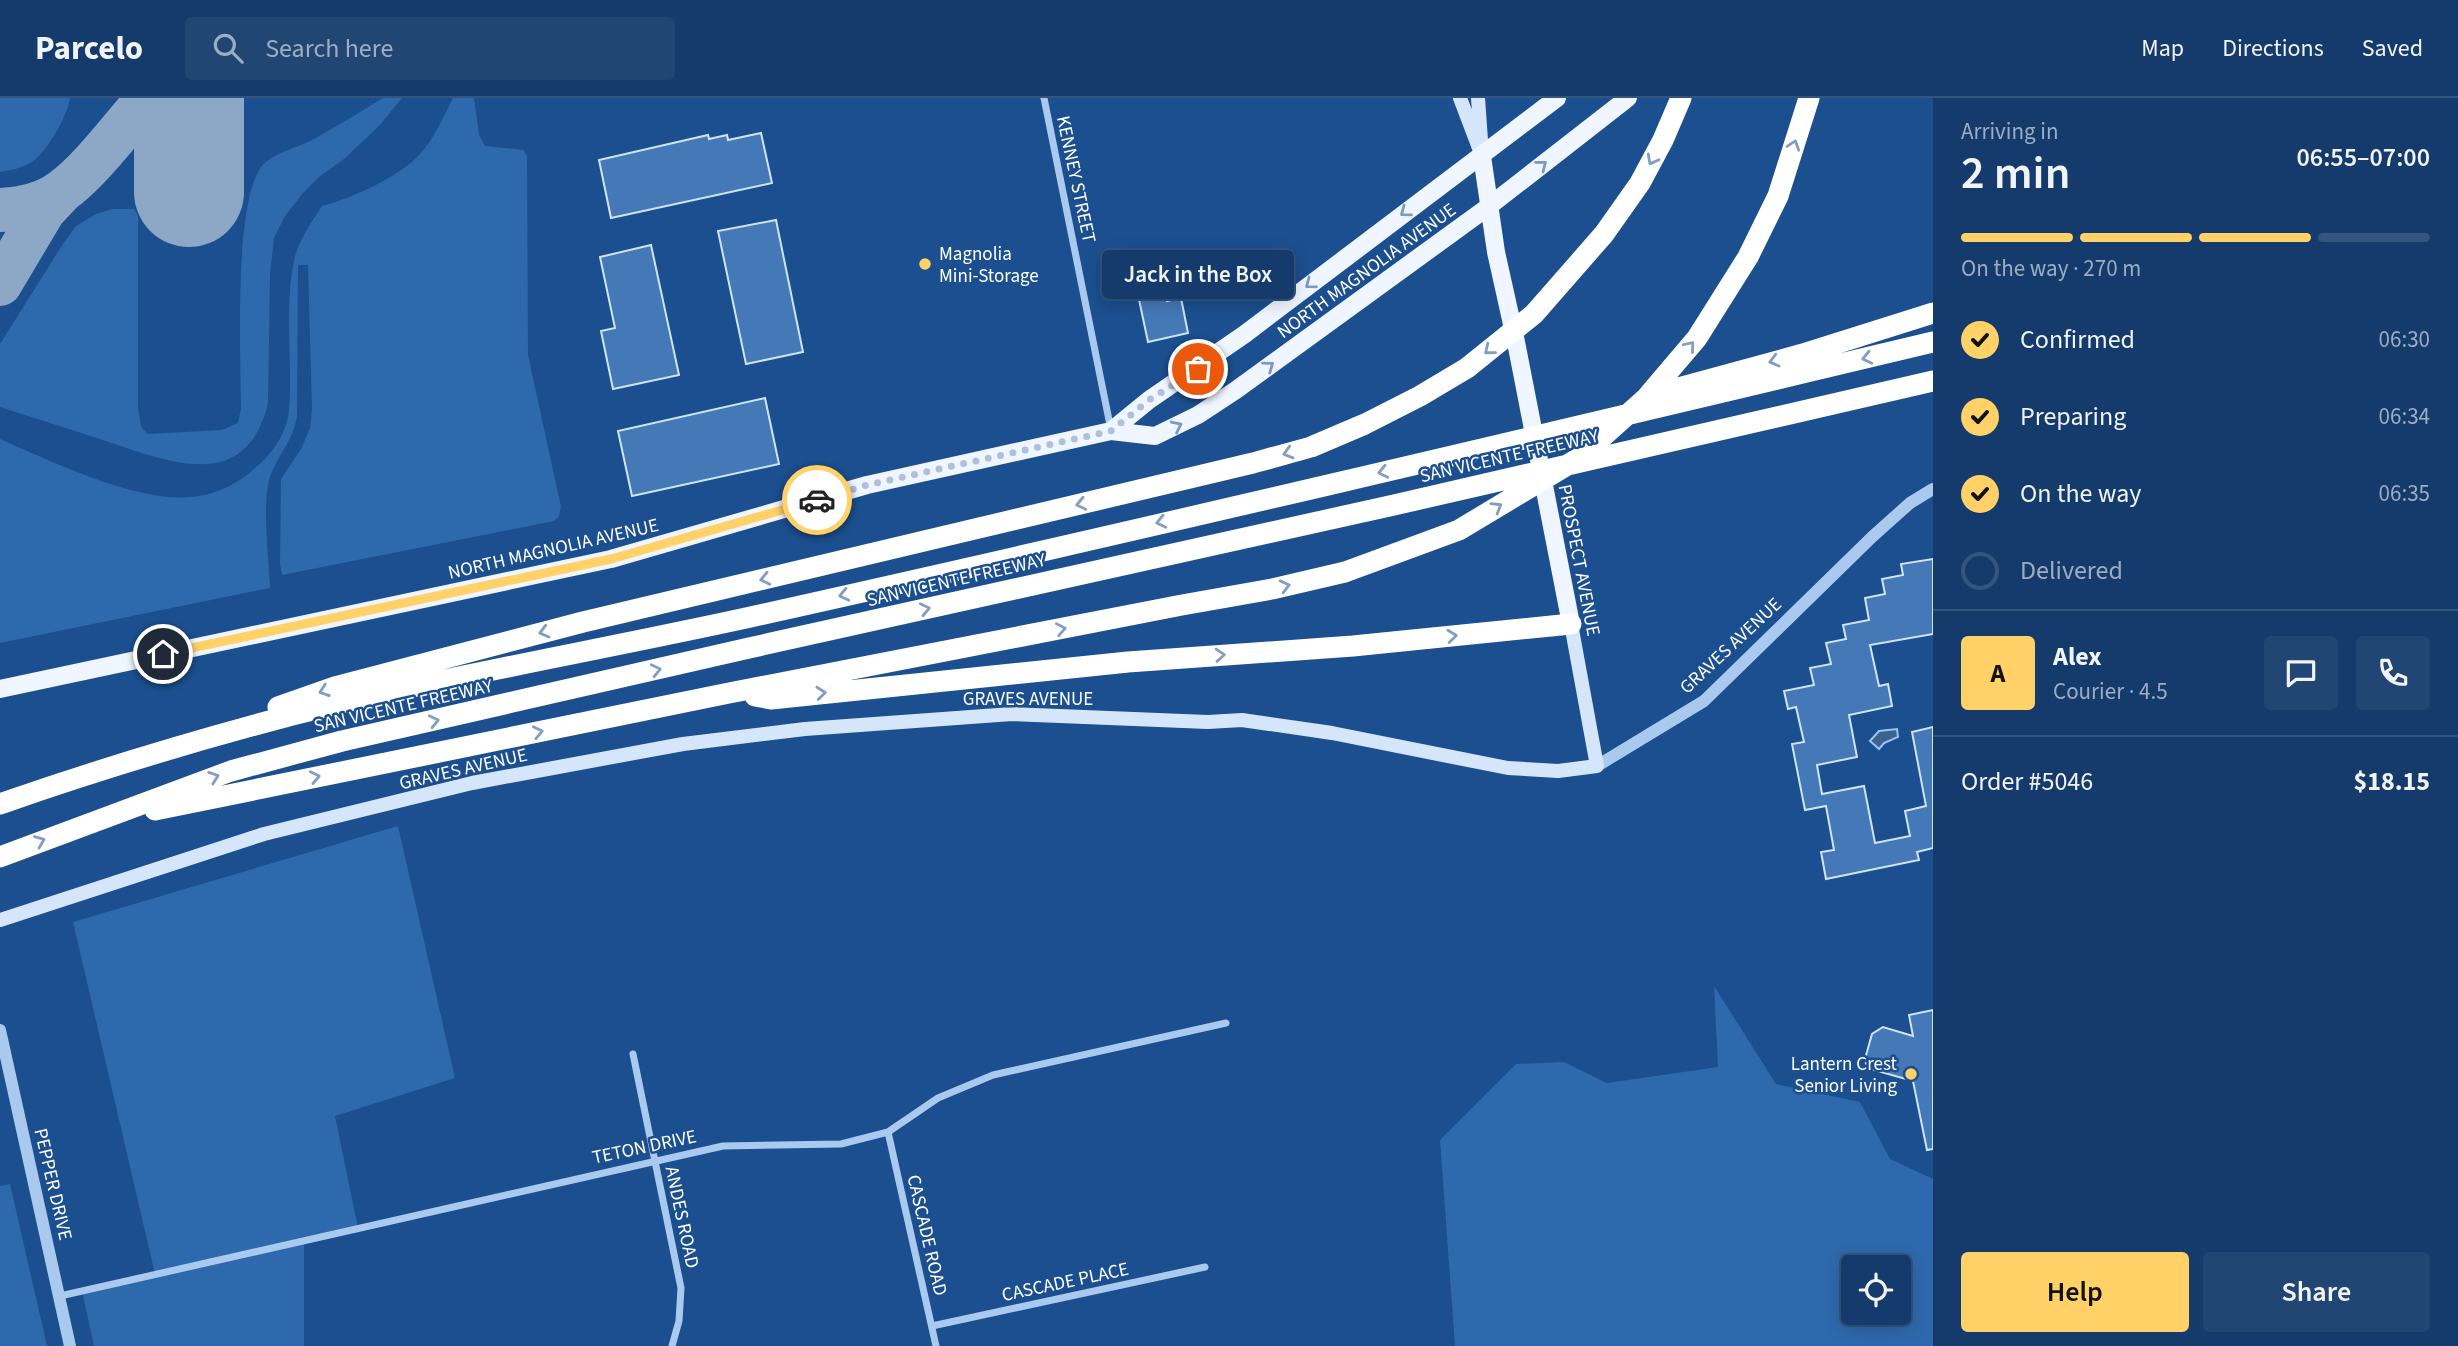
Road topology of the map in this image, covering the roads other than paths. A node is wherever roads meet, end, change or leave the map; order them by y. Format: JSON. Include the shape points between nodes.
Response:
{"nodes":[{"id":1,"x":1044,"y":98,"type":"edge"},
{"id":2,"x":1460,"y":98,"type":"edge"},
{"id":3,"x":1478,"y":98,"type":"edge"},
{"id":4,"x":1558,"y":98,"type":"edge"},
{"id":5,"x":1628,"y":98,"type":"edge"},
{"id":6,"x":1681,"y":98,"type":"edge"},
{"id":7,"x":1809,"y":98,"type":"edge"},
{"id":8,"x":1482,"y":156,"type":"junction"},
{"id":9,"x":1488,"y":207,"type":"junction"},
{"id":10,"x":1933,"y":313,"type":"edge"},
{"id":11,"x":1933,"y":342,"type":"edge"},
{"id":12,"x":1933,"y":381,"type":"edge"},
{"id":13,"x":1111,"y":431,"type":"junction"},
{"id":14,"x":1479,"y":450,"type":"junction"},
{"id":15,"x":1933,"y":489,"type":"edge"},
{"id":16,"x":1572,"y":624,"type":"junction"},
{"id":17,"x":0,"y":689,"type":"edge"},
{"id":18,"x":729,"y":693,"type":"junction"},
{"id":19,"x":1597,"y":766,"type":"junction"},
{"id":20,"x":67,"y":780,"type":"junction"},
{"id":21,"x":0,"y":804,"type":"edge"},
{"id":22,"x":80,"y":825,"type":"junction"},
{"id":23,"x":0,"y":857,"type":"edge"},
{"id":24,"x":0,"y":920,"type":"edge"},
{"id":25,"x":1226,"y":1023,"type":"dead end"},
{"id":26,"x":0,"y":1030,"type":"edge"},
{"id":27,"x":633,"y":1054,"type":"dead end"},
{"id":28,"x":888,"y":1132,"type":"junction"},
{"id":29,"x":654,"y":1159,"type":"junction"},
{"id":30,"x":1206,"y":1267,"type":"dead end"},
{"id":31,"x":60,"y":1296,"type":"junction"},
{"id":32,"x":932,"y":1326,"type":"junction"},
{"id":33,"x":70,"y":1346,"type":"edge"},
{"id":34,"x":672,"y":1346,"type":"edge"},
{"id":35,"x":936,"y":1346,"type":"edge"}],
"edges":[{"from":1,"to":13,"type":"street","name":"KENNEY STREET"},
{"from":2,"to":8,"type":"main road","name":"PROSPECT AVENUE"},
{"from":3,"to":8,"type":"main road","name":"PROSPECT AVENUE"},
{"from":4,"to":8,"type":"main road","name":"NORTH MAGNOLIA AVENUE"},
{"from":9,"to":5,"type":"main road","name":"NORTH MAGNOLIA AVENUE","one_way":true},
{"from":6,"to":20,"type":"highway","one_way":true,"via":[[1640,183],[1604,234],[1534,314],[1467,368],[1365,424],[1311,447],[583,622],[335,687]]},
{"from":18,"to":7,"type":"highway","one_way":true,"via":[[1272,590],[1345,572],[1459,530],[1578,458],[1646,398],[1697,338],[1748,257],[1778,196]]},
{"from":8,"to":9,"type":"main road","name":"PROSPECT AVENUE"},
{"from":8,"to":13,"type":"main road","name":"NORTH MAGNOLIA AVENUE","one_way":true},
{"from":13,"to":9,"type":"main road","name":"NORTH MAGNOLIA AVENUE","one_way":true,"via":[[1154,436],[1198,415]]},
{"from":9,"to":16,"type":"main road","name":"PROSPECT AVENUE"},
{"from":10,"to":14,"type":"highway","one_way":true},
{"from":11,"to":14,"type":"highway","name":"SAN VICENTE FREEWAY","one_way":true},
{"from":22,"to":12,"type":"highway","name":"SAN VICENTE FREEWAY","one_way":true,"via":[[231,771],[342,741]]},
{"from":13,"to":17,"type":"main road","name":"NORTH MAGNOLIA AVENUE","via":[[867,485],[611,559]]},
{"from":14,"to":20,"type":"highway","name":"SAN VICENTE FREEWAY","one_way":true,"via":[[278,719]]},
{"from":15,"to":19,"type":"street","name":"GRAVES AVENUE","via":[[1872,537],[1704,701]]},
{"from":18,"to":16,"type":"highway","one_way":true,"via":[[771,699],[1128,662]]},
{"from":16,"to":19,"type":"main road","name":"PROSPECT AVENUE"},
{"from":22,"to":18,"type":"highway","one_way":true},
{"from":19,"to":24,"type":"main road","name":"GRAVES AVENUE","via":[[1558,771],[1507,768],[1242,720],[1012,714],[805,729],[683,744],[472,783],[264,834]]},
{"from":20,"to":21,"type":"highway","name":"SAN VICENTE FREEWAY"},
{"from":23,"to":22,"type":"highway","name":"SAN VICENTE FREEWAY","one_way":true},
{"from":25,"to":28,"type":"street","name":"TETON DRIVE","via":[[993,1075],[938,1098]]},
{"from":26,"to":31,"type":"street","name":"PEPPER DRIVE"},
{"from":27,"to":29,"type":"street","name":"ANDES ROAD"},
{"from":28,"to":29,"type":"street","name":"TETON DRIVE","via":[[841,1144],[723,1146]]},
{"from":28,"to":32,"type":"street","name":"CASCADE ROAD"},
{"from":29,"to":31,"type":"street","name":"TETON DRIVE"},
{"from":29,"to":34,"type":"street","name":"ANDES ROAD","via":[[681,1288]]},
{"from":30,"to":32,"type":"street","name":"CASCADE PLACE"},
{"from":31,"to":33,"type":"street","name":"PEPPER DRIVE"},
{"from":32,"to":35,"type":"street","name":"CASCADE ROAD"}]}
